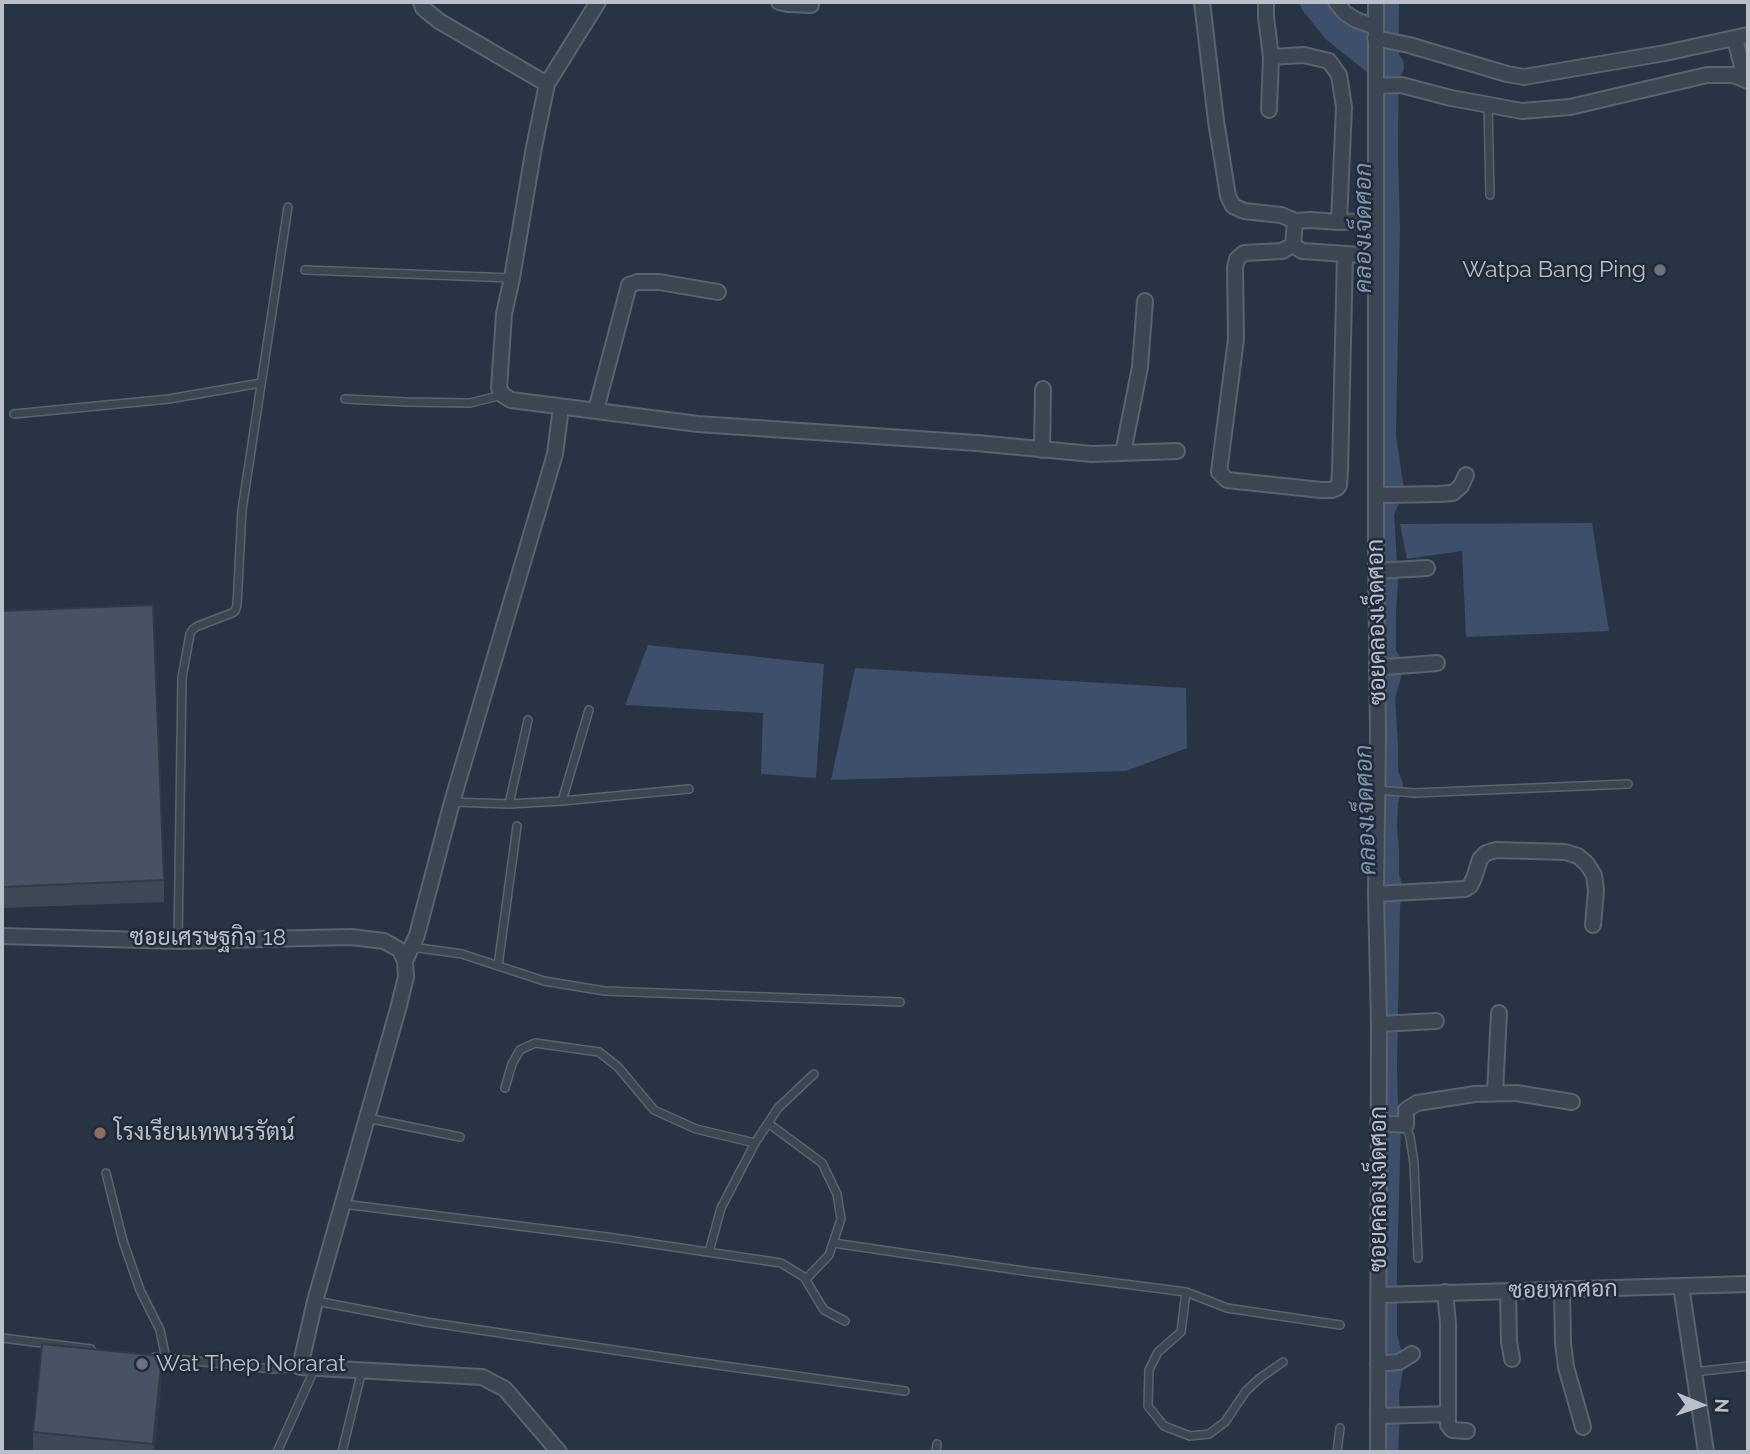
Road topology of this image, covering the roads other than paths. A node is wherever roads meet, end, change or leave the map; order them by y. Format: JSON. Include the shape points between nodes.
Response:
{"nodes":[{"id":1,"x":421,"y":2,"type":"edge"},
{"id":2,"x":598,"y":2,"type":"edge"},
{"id":3,"x":779,"y":2,"type":"edge"},
{"id":4,"x":1202,"y":2,"type":"edge"},
{"id":5,"x":1266,"y":2,"type":"edge"},
{"id":6,"x":1336,"y":2,"type":"edge"},
{"id":7,"x":1376,"y":2,"type":"edge"},
{"id":8,"x":811,"y":5,"type":"dead end"},
{"id":9,"x":1378,"y":35,"type":"junction"},
{"id":10,"x":1741,"y":36,"type":"edge"},
{"id":11,"x":1271,"y":57,"type":"junction"},
{"id":12,"x":1747,"y":80,"type":"edge"},
{"id":13,"x":547,"y":84,"type":"junction"},
{"id":14,"x":1379,"y":86,"type":"junction"},
{"id":15,"x":1488,"y":105,"type":"junction"},
{"id":16,"x":1269,"y":110,"type":"dead end"},
{"id":17,"x":1490,"y":195,"type":"dead end"},
{"id":18,"x":288,"y":207,"type":"dead end"},
{"id":19,"x":1295,"y":221,"type":"junction"},
{"id":20,"x":1376,"y":221,"type":"junction"},
{"id":21,"x":1339,"y":222,"type":"junction"},
{"id":22,"x":1293,"y":245,"type":"junction"},
{"id":23,"x":1345,"y":254,"type":"junction"},
{"id":24,"x":1376,"y":256,"type":"junction"},
{"id":25,"x":305,"y":270,"type":"dead end"},
{"id":26,"x":512,"y":278,"type":"junction"},
{"id":27,"x":719,"y":292,"type":"dead end"},
{"id":28,"x":1144,"y":301,"type":"dead end"},
{"id":29,"x":261,"y":383,"type":"junction"},
{"id":30,"x":1043,"y":389,"type":"dead end"},
{"id":31,"x":503,"y":395,"type":"junction"},
{"id":32,"x":345,"y":399,"type":"dead end"},
{"id":33,"x":561,"y":407,"type":"junction"},
{"id":34,"x":596,"y":410,"type":"junction"},
{"id":35,"x":14,"y":414,"type":"dead end"},
{"id":36,"x":1042,"y":450,"type":"junction"},
{"id":37,"x":1177,"y":451,"type":"dead end"},
{"id":38,"x":1123,"y":453,"type":"junction"},
{"id":39,"x":1466,"y":475,"type":"dead end"},
{"id":40,"x":1381,"y":494,"type":"junction"},
{"id":41,"x":1427,"y":568,"type":"dead end"},
{"id":42,"x":1380,"y":571,"type":"junction"},
{"id":43,"x":1437,"y":663,"type":"dead end"},
{"id":44,"x":1382,"y":669,"type":"junction"},
{"id":45,"x":589,"y":710,"type":"dead end"},
{"id":46,"x":528,"y":720,"type":"dead end"},
{"id":47,"x":1628,"y":784,"type":"dead end"},
{"id":48,"x":689,"y":789,"type":"dead end"},
{"id":49,"x":1382,"y":790,"type":"junction"},
{"id":50,"x":562,"y":801,"type":"junction"},
{"id":51,"x":452,"y":802,"type":"junction"},
{"id":52,"x":509,"y":804,"type":"junction"},
{"id":53,"x":517,"y":825,"type":"dead end"},
{"id":54,"x":1381,"y":894,"type":"junction"},
{"id":55,"x":1593,"y":925,"type":"dead end"},
{"id":56,"x":2,"y":936,"type":"edge"},
{"id":57,"x":178,"y":941,"type":"junction"},
{"id":58,"x":412,"y":947,"type":"junction"},
{"id":59,"x":405,"y":961,"type":"junction"},
{"id":60,"x":498,"y":966,"type":"junction"},
{"id":61,"x":900,"y":1002,"type":"dead end"},
{"id":62,"x":1499,"y":1013,"type":"dead end"},
{"id":63,"x":1436,"y":1021,"type":"dead end"},
{"id":64,"x":1379,"y":1024,"type":"junction"},
{"id":65,"x":814,"y":1074,"type":"dead end"},
{"id":66,"x":505,"y":1088,"type":"dead end"},
{"id":67,"x":1495,"y":1093,"type":"junction"},
{"id":68,"x":1572,"y":1102,"type":"dead end"},
{"id":69,"x":367,"y":1118,"type":"junction"},
{"id":70,"x":768,"y":1124,"type":"junction"},
{"id":71,"x":1381,"y":1124,"type":"junction"},
{"id":72,"x":1403,"y":1124,"type":"junction"},
{"id":73,"x":460,"y":1138,"type":"dead end"},
{"id":74,"x":755,"y":1143,"type":"junction"},
{"id":75,"x":106,"y":1173,"type":"dead end"},
{"id":76,"x":343,"y":1204,"type":"junction"},
{"id":77,"x":833,"y":1243,"type":"junction"},
{"id":78,"x":709,"y":1252,"type":"junction"},
{"id":79,"x":1418,"y":1258,"type":"dead end"},
{"id":80,"x":806,"y":1279,"type":"junction"},
{"id":81,"x":1748,"y":1284,"type":"edge"},
{"id":82,"x":1681,"y":1286,"type":"junction"},
{"id":83,"x":1186,"y":1292,"type":"junction"},
{"id":84,"x":1379,"y":1295,"type":"junction"},
{"id":85,"x":1508,"y":1297,"type":"junction"},
{"id":86,"x":1561,"y":1297,"type":"junction"},
{"id":87,"x":1446,"y":1299,"type":"junction"},
{"id":88,"x":315,"y":1301,"type":"junction"},
{"id":89,"x":845,"y":1321,"type":"dead end"},
{"id":90,"x":1339,"y":1325,"type":"dead end"},
{"id":91,"x":2,"y":1338,"type":"edge"},
{"id":92,"x":97,"y":1350,"type":"edge"},
{"id":93,"x":152,"y":1357,"type":"edge"},
{"id":94,"x":166,"y":1359,"type":"junction"},
{"id":95,"x":1512,"y":1359,"type":"dead end"},
{"id":96,"x":1283,"y":1362,"type":"dead end"},
{"id":97,"x":1748,"y":1366,"type":"edge"},
{"id":98,"x":300,"y":1367,"type":"junction"},
{"id":99,"x":315,"y":1368,"type":"junction"},
{"id":100,"x":362,"y":1370,"type":"junction"},
{"id":101,"x":1693,"y":1372,"type":"junction"},
{"id":102,"x":905,"y":1391,"type":"dead end"},
{"id":103,"x":1448,"y":1414,"type":"junction"},
{"id":104,"x":1389,"y":1415,"type":"junction"},
{"id":105,"x":1583,"y":1427,"type":"dead end"},
{"id":106,"x":1340,"y":1428,"type":"dead end"},
{"id":107,"x":1467,"y":1431,"type":"dead end"},
{"id":108,"x":277,"y":1452,"type":"edge"},
{"id":109,"x":342,"y":1452,"type":"edge"},
{"id":110,"x":559,"y":1452,"type":"edge"},
{"id":111,"x":1336,"y":1452,"type":"edge"},
{"id":112,"x":1378,"y":1452,"type":"edge"},
{"id":113,"x":1706,"y":1452,"type":"edge"}],
"edges":[{"from":1,"to":13,"type":"street","via":[[439,21]]},
{"from":2,"to":13,"type":"street"},
{"from":3,"to":8,"type":"street"},
{"from":4,"to":19,"type":"street","via":[[1228,196],[1233,206],[1244,211]]},
{"from":5,"to":11,"type":"street"},
{"from":6,"to":9,"type":"street"},
{"from":7,"to":9,"type":"street","name":"ซอยคลองเจ็ดศอก"},
{"from":9,"to":10,"type":"street","via":[[1524,77]]},
{"from":9,"to":14,"type":"street","name":"ซอยคลองเจ็ดศอก"},
{"from":10,"to":12,"type":"street"},
{"from":11,"to":16,"type":"street"},
{"from":11,"to":21,"type":"street","via":[[1304,55],[1329,61],[1339,75],[1344,107]]},
{"from":12,"to":15,"type":"street","via":[[1707,75],[1570,107],[1522,111]]},
{"from":13,"to":26,"type":"street"},
{"from":14,"to":15,"type":"street","via":[[1401,85]]},
{"from":14,"to":20,"type":"street","name":"ซอยคลองเจ็ดศอก"},
{"from":15,"to":17,"type":"lane"},
{"from":18,"to":29,"type":"lane"},
{"from":19,"to":21,"type":"street"},
{"from":19,"to":22,"type":"street"},
{"from":20,"to":21,"type":"street"},
{"from":20,"to":24,"type":"street","name":"ซอยคลองเจ็ดศอก"},
{"from":22,"to":23,"type":"street","via":[[1301,251]]},
{"from":22,"to":23,"type":"street","via":[[1283,251],[1244,253],[1237,259],[1236,339],[1219,472],[1227,480],[1321,490],[1335,490],[1339,485]]},
{"from":23,"to":24,"type":"street"},
{"from":24,"to":40,"type":"street","name":"ซอยคลองเจ็ดศอก"},
{"from":25,"to":26,"type":"lane"},
{"from":26,"to":31,"type":"street","via":[[504,314],[499,388]]},
{"from":27,"to":34,"type":"street","via":[[659,282],[629,285]]},
{"from":28,"to":38,"type":"street","via":[[1140,367]]},
{"from":29,"to":35,"type":"lane","via":[[169,399]]},
{"from":29,"to":57,"type":"lane","via":[[242,510],[237,605],[232,613],[193,629],[183,678]]},
{"from":30,"to":36,"type":"street"},
{"from":31,"to":32,"type":"lane","via":[[470,403]]},
{"from":31,"to":33,"type":"street"},
{"from":33,"to":34,"type":"street"},
{"from":33,"to":51,"type":"street","via":[[555,454]]},
{"from":34,"to":36,"type":"street","via":[[698,424]]},
{"from":36,"to":38,"type":"street"},
{"from":37,"to":38,"type":"street"},
{"from":39,"to":40,"type":"street","via":[[1453,493]]},
{"from":40,"to":42,"type":"street","name":"ซอยคลองเจ็ดศอก"},
{"from":41,"to":42,"type":"street"},
{"from":42,"to":44,"type":"street","name":"ซอยคลองเจ็ดศอก"},
{"from":43,"to":44,"type":"street"},
{"from":44,"to":49,"type":"street","name":"ซอยคลองเจ็ดศอก"},
{"from":45,"to":50,"type":"lane"},
{"from":46,"to":52,"type":"lane"},
{"from":47,"to":49,"type":"lane","via":[[1414,793]]},
{"from":48,"to":50,"type":"lane"},
{"from":49,"to":54,"type":"street","name":"ซอยคลองเจ็ดศอก"},
{"from":50,"to":52,"type":"lane"},
{"from":51,"to":52,"type":"lane"},
{"from":51,"to":58,"type":"street"},
{"from":53,"to":60,"type":"lane"},
{"from":54,"to":55,"type":"street","via":[[1465,889],[1480,859],[1496,850],[1565,852],[1578,856],[1594,875]]},
{"from":54,"to":64,"type":"street","name":"ซอยคลองเจ็ดศอก"},
{"from":56,"to":57,"type":"street","name":"ซอยเศรษฐกิจ 18"},
{"from":57,"to":59,"type":"street","name":"ซอยเศรษฐกิจ 18","via":[[351,937],[384,941],[400,950]]},
{"from":58,"to":59,"type":"street"},
{"from":58,"to":60,"type":"lane","via":[[463,954]]},
{"from":59,"to":69,"type":"street","via":[[398,1009]]},
{"from":60,"to":61,"type":"lane","via":[[544,981],[605,991]]},
{"from":62,"to":67,"type":"street"},
{"from":63,"to":64,"type":"street"},
{"from":64,"to":71,"type":"street","name":"ซอยคลองเจ็ดศอก"},
{"from":65,"to":70,"type":"lane"},
{"from":66,"to":74,"type":"lane","via":[[520,1050],[535,1043],[599,1052],[654,1110],[696,1129]]},
{"from":67,"to":68,"type":"street"},
{"from":67,"to":72,"type":"street","via":[[1417,1103],[1406,1110]]},
{"from":69,"to":73,"type":"lane"},
{"from":69,"to":76,"type":"street"},
{"from":70,"to":74,"type":"lane"},
{"from":70,"to":77,"type":"lane","via":[[822,1163],[837,1194],[841,1219]]},
{"from":71,"to":72,"type":"street"},
{"from":71,"to":84,"type":"street","name":"ซอยคลองเจ็ดศอก"},
{"from":72,"to":79,"type":"lane","via":[[1414,1163]]},
{"from":74,"to":78,"type":"lane","via":[[721,1208]]},
{"from":75,"to":94,"type":"lane","via":[[123,1241],[160,1330]]},
{"from":76,"to":78,"type":"lane"},
{"from":76,"to":88,"type":"street"},
{"from":77,"to":80,"type":"lane","via":[[829,1255]]},
{"from":77,"to":83,"type":"lane"},
{"from":78,"to":80,"type":"lane","via":[[781,1263]]},
{"from":80,"to":89,"type":"lane","via":[[824,1310]]},
{"from":81,"to":82,"type":"street","name":"ซอยหกศอก"},
{"from":82,"to":86,"type":"street","name":"ซอยหกศอก"},
{"from":82,"to":101,"type":"street"},
{"from":83,"to":90,"type":"lane","via":[[1227,1308]]},
{"from":83,"to":96,"type":"lane","via":[[1181,1332],[1158,1352],[1149,1370],[1148,1406],[1164,1426],[1190,1436],[1209,1434],[1225,1422],[1246,1391]]},
{"from":84,"to":87,"type":"street","name":"ซอยหกศอก"},
{"from":84,"to":104,"type":"street","name":"ซอยคลองเจ็ดศอก","via":[[1394,1361]]},
{"from":85,"to":86,"type":"street","name":"ซอยหกศอก"},
{"from":85,"to":87,"type":"street","name":"ซอยหกศอก"},
{"from":85,"to":95,"type":"street"},
{"from":86,"to":105,"type":"street","via":[[1566,1367]]},
{"from":87,"to":103,"type":"street"},
{"from":88,"to":98,"type":"street"},
{"from":88,"to":102,"type":"lane","via":[[453,1326]]},
{"from":91,"to":92,"type":"lane"},
{"from":93,"to":94,"type":"lane"},
{"from":94,"to":98,"type":"lane","via":[[273,1369]]},
{"from":97,"to":101,"type":"lane"},
{"from":98,"to":99,"type":"street"},
{"from":99,"to":100,"type":"street"},
{"from":99,"to":108,"type":"lane"},
{"from":100,"to":109,"type":"lane"},
{"from":100,"to":110,"type":"street","via":[[494,1381]]},
{"from":101,"to":113,"type":"street"},
{"from":103,"to":104,"type":"street"},
{"from":103,"to":107,"type":"street","via":[[1452,1430]]},
{"from":104,"to":112,"type":"street","name":"ซอยคลองเจ็ดศอก"},
{"from":106,"to":111,"type":"lane"}]}
